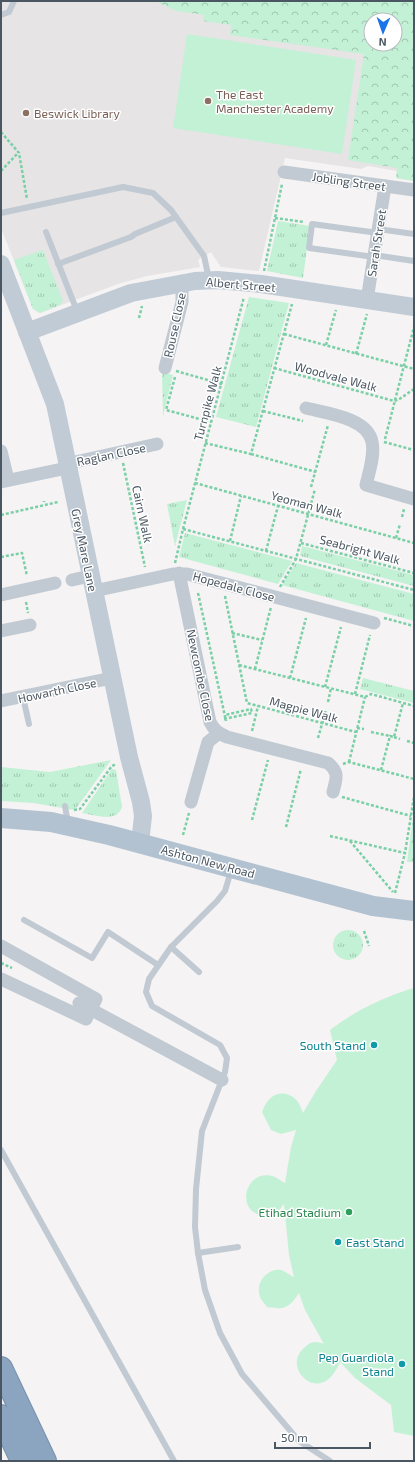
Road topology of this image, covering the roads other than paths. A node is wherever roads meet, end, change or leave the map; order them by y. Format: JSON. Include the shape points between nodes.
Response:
{"nodes":[{"id":1,"x":14,"y":1,"type":"edge"},
{"id":2,"x":1,"y":15,"type":"edge"},
{"id":3,"x":284,"y":172,"type":"road end"},
{"id":4,"x":384,"y":186,"type":"junction"},
{"id":5,"x":414,"y":190,"type":"edge"},
{"id":6,"x":1,"y":213,"type":"edge"},
{"id":7,"x":176,"y":218,"type":"junction"},
{"id":8,"x":378,"y":231,"type":"junction"},
{"id":9,"x":46,"y":232,"type":"dead end"},
{"id":10,"x":414,"y":234,"type":"edge"},
{"id":11,"x":374,"y":256,"type":"junction"},
{"id":12,"x":414,"y":261,"type":"edge"},
{"id":13,"x":1,"y":264,"type":"edge"},
{"id":14,"x":58,"y":264,"type":"junction"},
{"id":15,"x":209,"y":280,"type":"junction"},
{"id":16,"x":182,"y":282,"type":"junction"},
{"id":17,"x":369,"y":300,"type":"junction"},
{"id":18,"x":414,"y":307,"type":"edge"},
{"id":19,"x":77,"y":312,"type":"junction"},
{"id":20,"x":27,"y":332,"type":"junction"},
{"id":21,"x":170,"y":370,"type":"road end"},
{"id":22,"x":306,"y":408,"type":"dead end"},
{"id":23,"x":157,"y":444,"type":"dead end"},
{"id":24,"x":1,"y":451,"type":"edge"},
{"id":25,"x":66,"y":466,"type":"junction"},
{"id":26,"x":4,"y":481,"type":"edge"},
{"id":27,"x":414,"y":499,"type":"edge"},
{"id":28,"x":176,"y":574,"type":"junction"},
{"id":29,"x":72,"y":580,"type":"dead end"},
{"id":30,"x":55,"y":583,"type":"dead end"},
{"id":31,"x":92,"y":584,"type":"junction"},
{"id":32,"x":1,"y":595,"type":"edge"},
{"id":33,"x":374,"y":623,"type":"road end"},
{"id":34,"x":30,"y":625,"type":"road end"},
{"id":35,"x":1,"y":631,"type":"edge"},
{"id":36,"x":112,"y":678,"type":"junction"},
{"id":37,"x":23,"y":697,"type":"junction"},
{"id":38,"x":1,"y":701,"type":"edge"},
{"id":39,"x":29,"y":724,"type":"dead end"},
{"id":40,"x":219,"y":733,"type":"junction"},
{"id":41,"x":336,"y":791,"type":"road end"},
{"id":42,"x":192,"y":802,"type":"road end"},
{"id":43,"x":1,"y":818,"type":"edge"},
{"id":44,"x":140,"y":843,"type":"junction"},
{"id":45,"x":232,"y":868,"type":"junction"},
{"id":46,"x":414,"y":911,"type":"edge"},
{"id":47,"x":24,"y":920,"type":"dead end"},
{"id":48,"x":1,"y":946,"type":"edge"},
{"id":49,"x":171,"y":947,"type":"junction"},
{"id":50,"x":158,"y":965,"type":"junction"},
{"id":51,"x":199,"y":972,"type":"dead end"},
{"id":52,"x":1,"y":979,"type":"edge"},
{"id":53,"x":79,"y":1003,"type":"dead end"},
{"id":54,"x":91,"y":1009,"type":"junction"},
{"id":55,"x":222,"y":1080,"type":"junction"},
{"id":56,"x":1,"y":1150,"type":"edge"},
{"id":57,"x":238,"y":1247,"type":"dead end"},
{"id":58,"x":198,"y":1253,"type":"junction"},
{"id":59,"x":1,"y":1368,"type":"edge"},
{"id":60,"x":1,"y":1416,"type":"edge"},
{"id":61,"x":22,"y":1461,"type":"edge"},
{"id":62,"x":45,"y":1461,"type":"edge"},
{"id":63,"x":174,"y":1461,"type":"edge"},
{"id":64,"x":330,"y":1461,"type":"edge"}],
"edges":[{"from":1,"to":2,"type":"lane","via":[[9,12]]},
{"from":3,"to":4,"type":"street","name":"Jobling Street"},
{"from":4,"to":5,"type":"street","name":"Jobling Street"},
{"from":4,"to":8,"type":"street","name":"Sarah Street"},
{"from":6,"to":7,"type":"lane","via":[[123,187],[153,193]]},
{"from":7,"to":14,"type":"lane"},
{"from":7,"to":15,"type":"lane","via":[[204,256]]},
{"from":8,"to":10,"type":"lane"},
{"from":8,"to":11,"type":"street","name":"Sarah Street"},
{"from":8,"to":11,"type":"lane","via":[[312,224],[309,248]]},
{"from":9,"to":14,"type":"lane"},
{"from":11,"to":12,"type":"lane"},
{"from":11,"to":17,"type":"street","name":"Sarah Street"},
{"from":13,"to":20,"type":"street","name":"Grey Mare Lane"},
{"from":14,"to":19,"type":"lane"},
{"from":15,"to":16,"type":"street","name":"Albert Street"},
{"from":15,"to":17,"type":"street","name":"Albert Street","via":[[254,283]]},
{"from":16,"to":19,"type":"street","name":"Albert Street","via":[[131,293]]},
{"from":16,"to":21,"type":"street","name":"Rouse Close","via":[[182,302]]},
{"from":17,"to":18,"type":"street","name":"Albert Street"},
{"from":19,"to":20,"type":"street","name":"Albert Street"},
{"from":20,"to":25,"type":"street","name":"Grey Mare Lane","via":[[54,404]]},
{"from":22,"to":27,"type":"street","via":[[364,426],[378,442],[366,485]]},
{"from":23,"to":25,"type":"street","name":"Raglan Close"},
{"from":24,"to":26,"type":"street"},
{"from":25,"to":26,"type":"street","name":"Raglan Close"},
{"from":25,"to":31,"type":"street","name":"Grey Mare Lane"},
{"from":28,"to":31,"type":"street","name":"Hopedale Close","via":[[147,580]]},
{"from":28,"to":33,"type":"street","name":"Hopedale Close","via":[[223,583]]},
{"from":28,"to":40,"type":"street","name":"Newcombe Close","via":[[210,722]]},
{"from":29,"to":31,"type":"street","name":"Hopedale Close"},
{"from":30,"to":32,"type":"street"},
{"from":31,"to":36,"type":"street","name":"Grey Mare Lane"},
{"from":34,"to":35,"type":"street"},
{"from":36,"to":37,"type":"street","name":"Howarth Close"},
{"from":36,"to":44,"type":"street","name":"Grey Mare Lane","via":[[141,802],[143,816]]},
{"from":37,"to":38,"type":"street","name":"Howarth Close"},
{"from":37,"to":39,"type":"lane"},
{"from":40,"to":41,"type":"street","name":"Newcombe Close","via":[[328,763],[335,769]]},
{"from":40,"to":42,"type":"street","via":[[208,742]]},
{"from":43,"to":44,"type":"main road","name":"Ashton New Road","via":[[67,815]]},
{"from":44,"to":45,"type":"main road","name":"Ashton New Road"},
{"from":45,"to":46,"type":"main road","name":"Ashton New Road","via":[[373,906]]},
{"from":45,"to":49,"type":"lane","via":[[225,891]]},
{"from":47,"to":50,"type":"lane","via":[[92,958],[108,932]]},
{"from":48,"to":54,"type":"street","via":[[96,999]]},
{"from":49,"to":50,"type":"lane"},
{"from":49,"to":51,"type":"lane"},
{"from":50,"to":55,"type":"lane","via":[[149,979],[146,992],[152,1006],[222,1048],[227,1058]]},
{"from":52,"to":54,"type":"street","via":[[86,1019]]},
{"from":53,"to":54,"type":"street"},
{"from":54,"to":55,"type":"street"},
{"from":55,"to":58,"type":"lane","via":[[202,1131],[196,1190],[195,1227]]},
{"from":56,"to":63,"type":"lane"},
{"from":57,"to":58,"type":"lane"},
{"from":58,"to":64,"type":"lane","via":[[204,1290],[220,1333],[242,1374],[299,1441]]},
{"from":59,"to":62,"type":"highway"},
{"from":60,"to":61,"type":"highway"}]}
